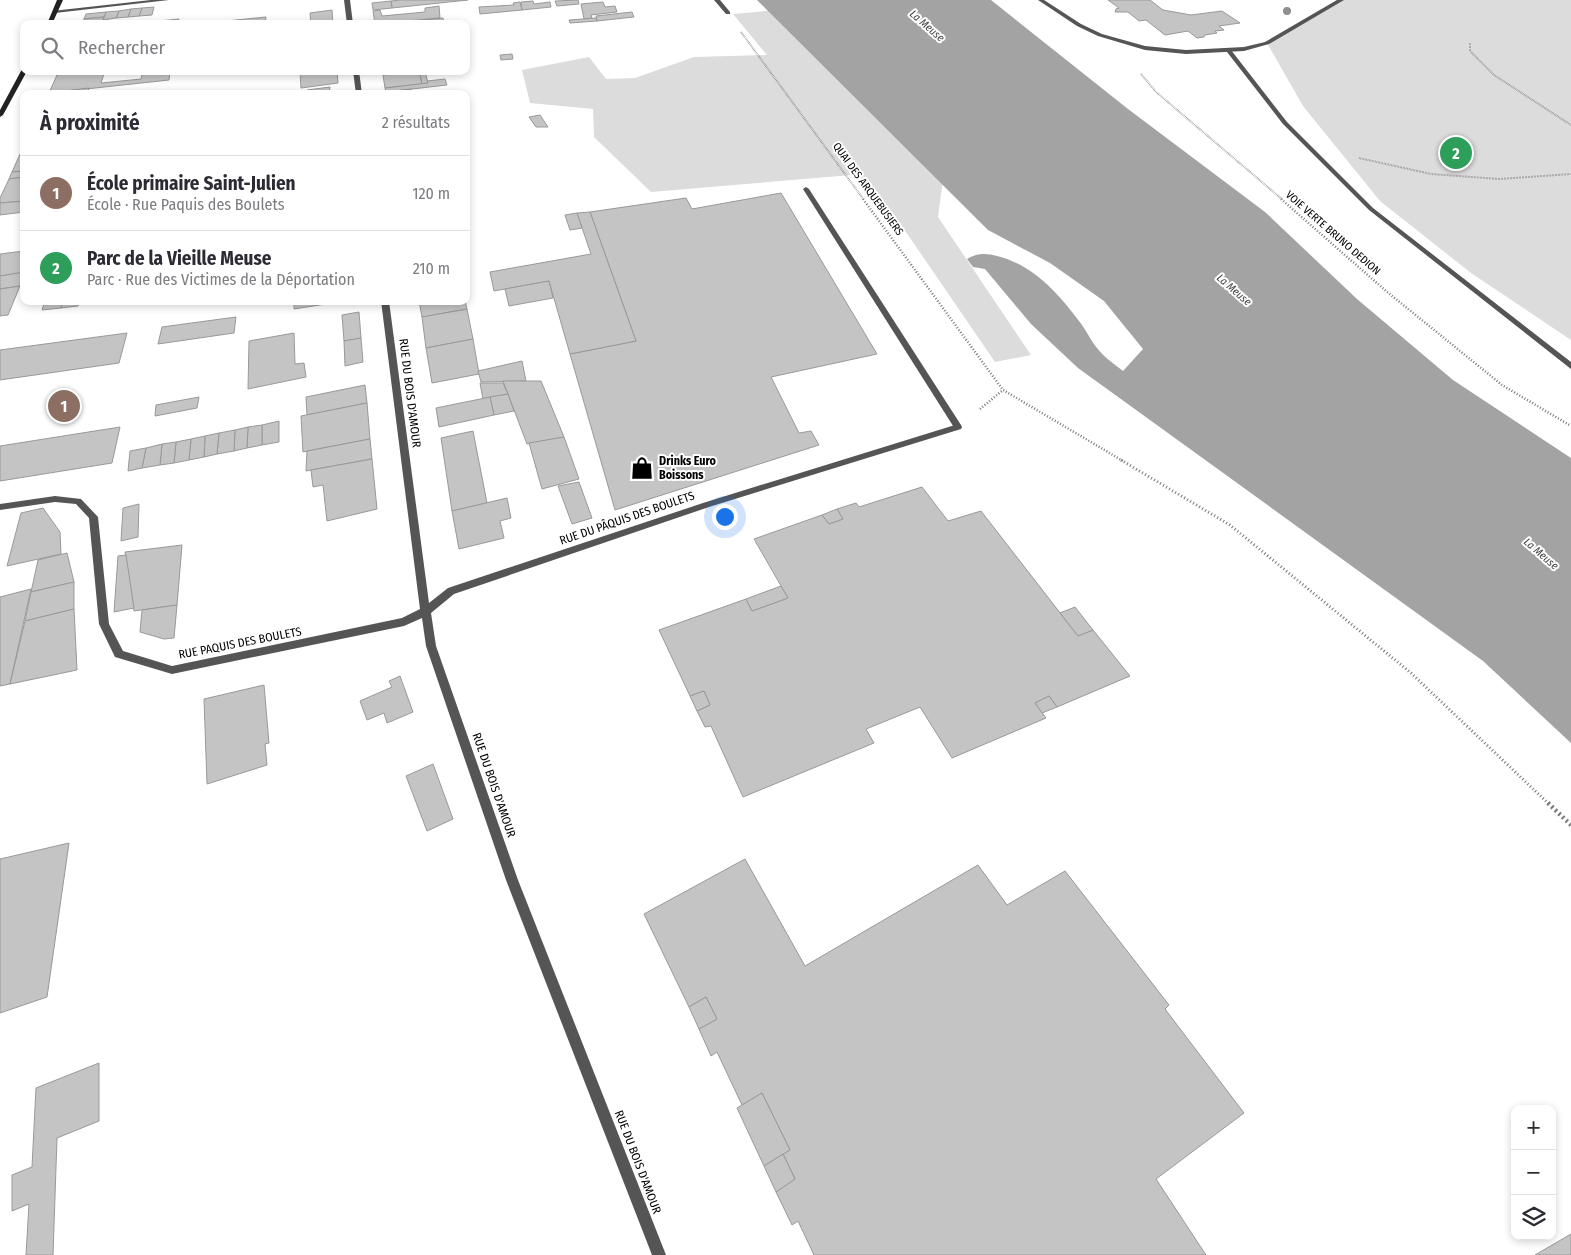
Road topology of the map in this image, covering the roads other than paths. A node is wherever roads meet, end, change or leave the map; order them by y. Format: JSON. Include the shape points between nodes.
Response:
{"nodes":[{"id":1,"x":60,"y":0,"type":"edge"},
{"id":2,"x":166,"y":0,"type":"edge"},
{"id":3,"x":347,"y":0,"type":"edge"},
{"id":4,"x":717,"y":0,"type":"edge"},
{"id":5,"x":1040,"y":0,"type":"edge"},
{"id":6,"x":1341,"y":0,"type":"edge"},
{"id":7,"x":55,"y":11,"type":"junction"},
{"id":8,"x":728,"y":13,"type":"road end"},
{"id":9,"x":51,"y":20,"type":"edge"},
{"id":10,"x":350,"y":20,"type":"edge"},
{"id":11,"x":1229,"y":51,"type":"junction"},
{"id":12,"x":22,"y":75,"type":"edge"},
{"id":13,"x":357,"y":75,"type":"edge"},
{"id":14,"x":358,"y":90,"type":"edge"},
{"id":15,"x":0,"y":116,"type":"edge"},
{"id":16,"x":806,"y":189,"type":"dead end"},
{"id":17,"x":386,"y":305,"type":"edge"},
{"id":18,"x":1571,"y":366,"type":"edge"},
{"id":19,"x":0,"y":507,"type":"edge"},
{"id":20,"x":426,"y":611,"type":"junction"},
{"id":21,"x":659,"y":1255,"type":"edge"}],
"edges":[{"from":1,"to":7,"type":"main road"},
{"from":2,"to":7,"type":"street"},
{"from":3,"to":10,"type":"street"},
{"from":4,"to":8,"type":"street"},
{"from":5,"to":11,"type":"street","via":[[1078,25],[1145,48],[1186,52]]},
{"from":6,"to":11,"type":"street","via":[[1267,43]]},
{"from":7,"to":9,"type":"main road"},
{"from":11,"to":18,"type":"street","via":[[1285,123],[1371,209]]},
{"from":12,"to":15,"type":"main road"},
{"from":13,"to":14,"type":"street"},
{"from":16,"to":20,"type":"street","name":"RUE DU PÂQUIS DES BOULETS","via":[[958,427],[706,505],[451,591]]},
{"from":17,"to":20,"type":"street","name":"RUE DU BOIS D'AMOUR"},
{"from":19,"to":20,"type":"street","name":"RUE PAQUIS DES BOULETS","via":[[55,499],[78,501],[93,517],[104,624],[119,654],[172,670],[387,627]]},
{"from":20,"to":21,"type":"street","name":"RUE DU BOIS D'AMOUR","via":[[431,646],[512,880]]}]}
